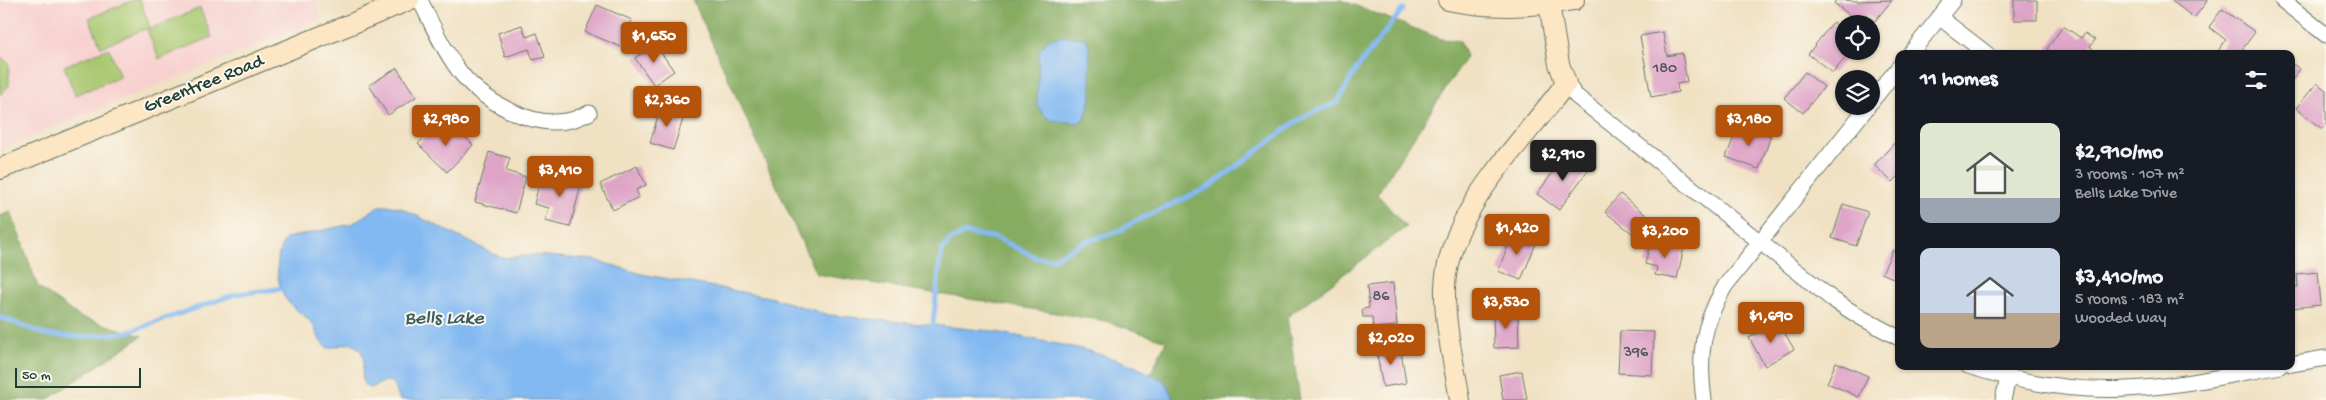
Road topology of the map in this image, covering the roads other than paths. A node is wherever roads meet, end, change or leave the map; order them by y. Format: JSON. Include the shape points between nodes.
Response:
{"nodes":[{"id":1,"x":409,"y":0,"type":"edge"},
{"id":2,"x":420,"y":0,"type":"edge"},
{"id":3,"x":1448,"y":0,"type":"edge"},
{"id":4,"x":1574,"y":0,"type":"edge"},
{"id":5,"x":1953,"y":0,"type":"edge"},
{"id":6,"x":2282,"y":0,"type":"edge"},
{"id":7,"x":1549,"y":4,"type":"junction"},
{"id":8,"x":1939,"y":17,"type":"junction"},
{"id":9,"x":2326,"y":35,"type":"edge"},
{"id":10,"x":1913,"y":50,"type":"edge"},
{"id":11,"x":1981,"y":50,"type":"edge"},
{"id":12,"x":1895,"y":73,"type":"edge"},
{"id":13,"x":1566,"y":83,"type":"junction"},
{"id":14,"x":1880,"y":91,"type":"edge"},
{"id":15,"x":588,"y":113,"type":"dead end"},
{"id":16,"x":1861,"y":115,"type":"edge"},
{"id":17,"x":0,"y":169,"type":"edge"},
{"id":18,"x":1760,"y":241,"type":"junction"},
{"id":19,"x":1895,"y":336,"type":"edge"},
{"id":20,"x":2326,"y":358,"type":"edge"},
{"id":21,"x":2295,"y":363,"type":"edge"},
{"id":22,"x":1981,"y":370,"type":"edge"},
{"id":23,"x":2258,"y":370,"type":"edge"},
{"id":24,"x":2008,"y":378,"type":"junction"},
{"id":25,"x":1460,"y":400,"type":"edge"},
{"id":26,"x":1704,"y":400,"type":"edge"},
{"id":27,"x":2003,"y":400,"type":"edge"}],
"edges":[{"from":1,"to":17,"type":"street","name":"Greentree Road"},
{"from":2,"to":15,"type":"street","via":[[458,69],[474,88],[535,120],[570,120]]},
{"from":3,"to":7,"type":"street","via":[[1488,7]]},
{"from":4,"to":7,"type":"street"},
{"from":5,"to":8,"type":"street"},
{"from":6,"to":9,"type":"street"},
{"from":7,"to":13,"type":"street","via":[[1559,64]]},
{"from":8,"to":10,"type":"street"},
{"from":8,"to":11,"type":"street"},
{"from":12,"to":14,"type":"street"},
{"from":13,"to":18,"type":"street","via":[[1576,96]]},
{"from":13,"to":25,"type":"street","via":[[1480,193],[1454,243],[1445,286],[1446,314]]},
{"from":16,"to":18,"type":"street"},
{"from":18,"to":19,"type":"street","via":[[1832,299]]},
{"from":18,"to":26,"type":"street","via":[[1725,286],[1706,322],[1701,359]]},
{"from":20,"to":21,"type":"street"},
{"from":22,"to":24,"type":"street"},
{"from":23,"to":24,"type":"street","via":[[2172,386],[2124,389],[2041,384]]},
{"from":24,"to":27,"type":"street"}]}
